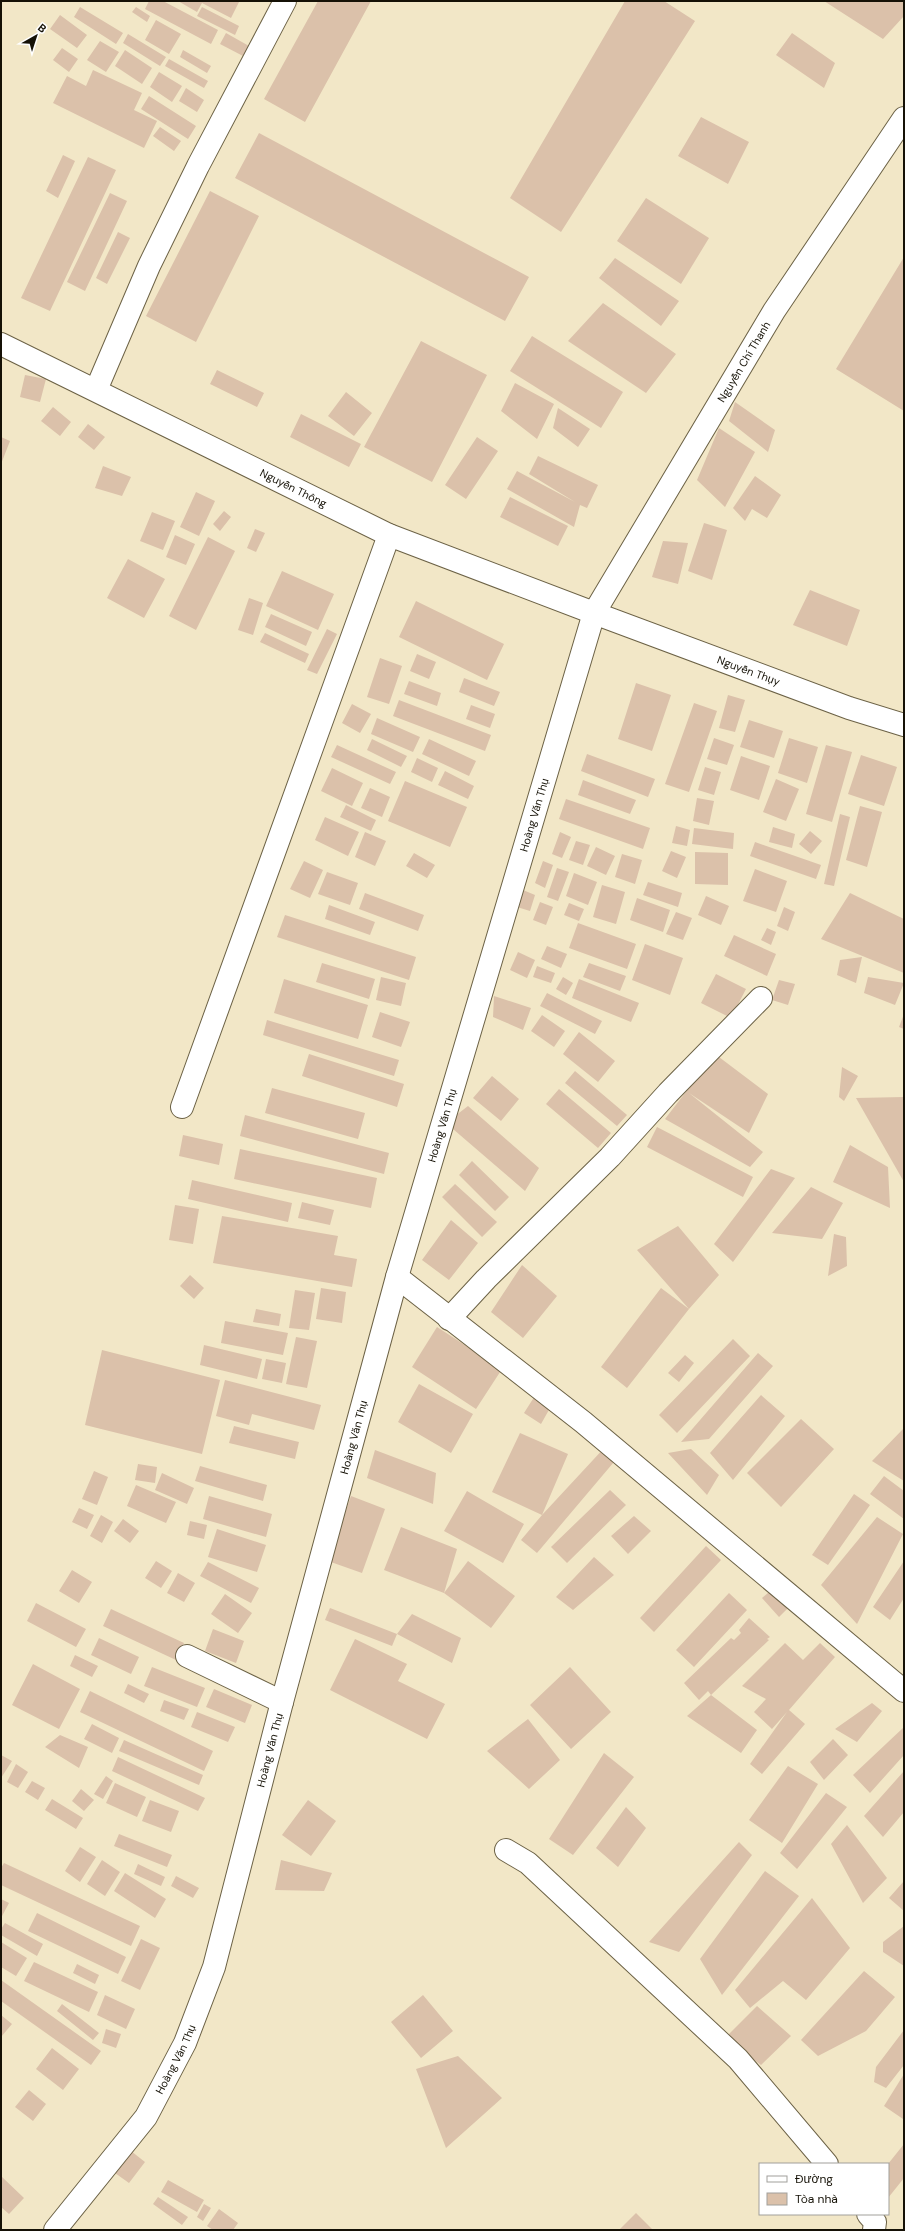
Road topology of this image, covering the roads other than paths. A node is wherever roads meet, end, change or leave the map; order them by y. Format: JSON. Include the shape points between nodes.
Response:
{"nodes":[{"id":1,"x":285,"y":1,"type":"edge"},
{"id":2,"x":904,"y":118,"type":"edge"},
{"id":3,"x":1,"y":344,"type":"edge"},
{"id":4,"x":96,"y":390,"type":"junction"},
{"id":5,"x":389,"y":535,"type":"junction"},
{"id":6,"x":594,"y":613,"type":"junction"},
{"id":7,"x":904,"y":725,"type":"edge"},
{"id":8,"x":761,"y":998,"type":"dead end"},
{"id":9,"x":182,"y":1107,"type":"dead end"},
{"id":10,"x":397,"y":1277,"type":"junction"},
{"id":11,"x":449,"y":1319,"type":"junction"},
{"id":12,"x":187,"y":1656,"type":"dead end"},
{"id":13,"x":904,"y":1691,"type":"edge"},
{"id":14,"x":282,"y":1702,"type":"junction"},
{"id":15,"x":506,"y":1850,"type":"dead end"},
{"id":16,"x":826,"y":2163,"type":"edge"},
{"id":17,"x":869,"y":2215,"type":"edge"},
{"id":18,"x":55,"y":2230,"type":"edge"},
{"id":19,"x":874,"y":2230,"type":"edge"}],
"edges":[{"from":1,"to":4,"type":"street","via":[[174,216]]},
{"from":2,"to":6,"type":"street","name":"Nguyễn Chí Thanh","via":[[774,311]]},
{"from":3,"to":4,"type":"street","name":"Nguyễn Thông"},
{"from":4,"to":5,"type":"street","name":"Nguyễn Thông"},
{"from":5,"to":6,"type":"street","name":"Nguyễn Thông"},
{"from":5,"to":9,"type":"street"},
{"from":6,"to":7,"type":"street","name":"Nguyễn Thụy","via":[[849,708]]},
{"from":6,"to":10,"type":"street","name":"Hoàng Văn Thụ"},
{"from":8,"to":11,"type":"street","via":[[668,1093],[610,1157]]},
{"from":10,"to":11,"type":"street"},
{"from":10,"to":14,"type":"street","name":"Hoàng Văn Thụ"},
{"from":11,"to":13,"type":"street","via":[[583,1422]]},
{"from":12,"to":14,"type":"street"},
{"from":14,"to":18,"type":"street","name":"Hoàng Văn Thụ","via":[[214,1967],[184,2043],[146,2117]]},
{"from":15,"to":16,"type":"street","via":[[528,1863],[738,2059]]},
{"from":17,"to":19,"type":"street","via":[[874,2222]]}]}
